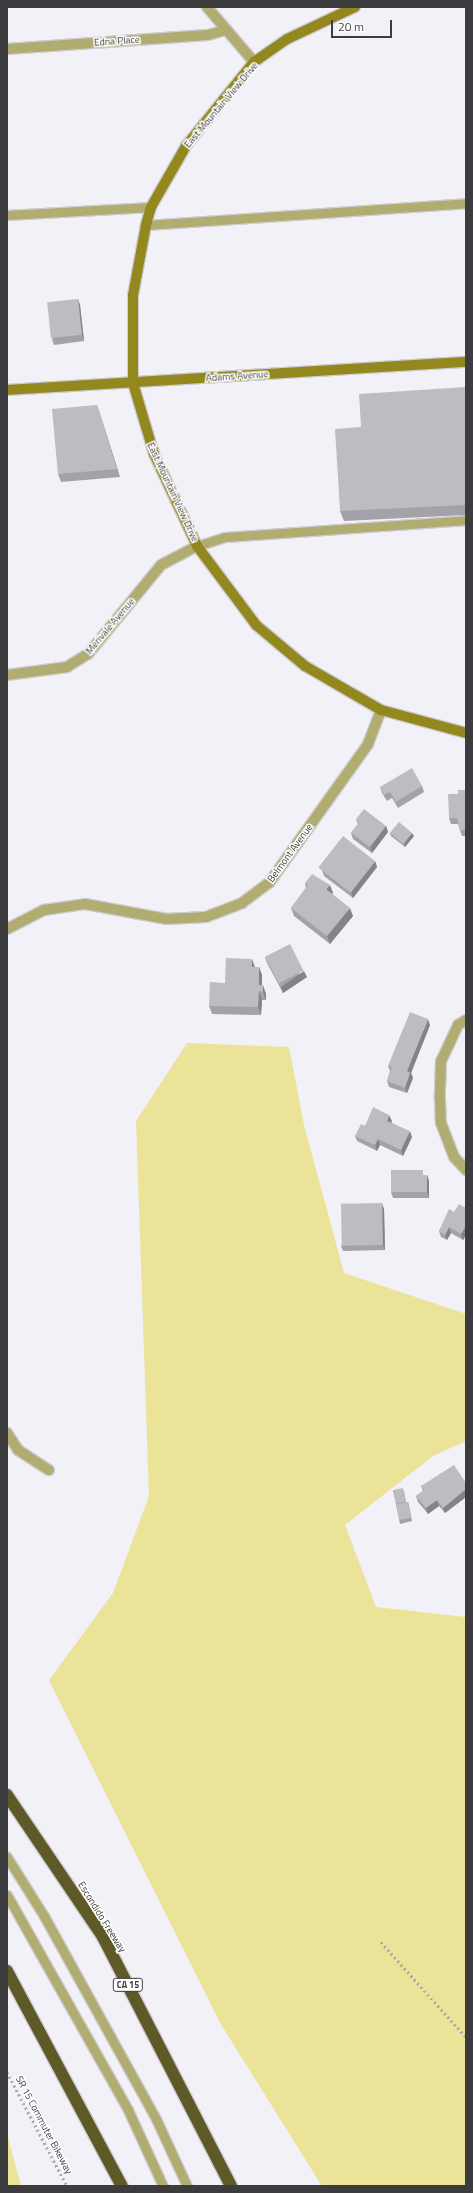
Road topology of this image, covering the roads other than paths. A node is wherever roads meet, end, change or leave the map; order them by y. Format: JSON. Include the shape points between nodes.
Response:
{"nodes":[{"id":1,"x":207,"y":7,"type":"edge"},
{"id":2,"x":355,"y":7,"type":"edge"},
{"id":3,"x":226,"y":30,"type":"junction"},
{"id":4,"x":7,"y":49,"type":"edge"},
{"id":5,"x":254,"y":62,"type":"junction"},
{"id":6,"x":466,"y":203,"type":"edge"},
{"id":7,"x":151,"y":207,"type":"junction"},
{"id":8,"x":7,"y":215,"type":"edge"},
{"id":9,"x":146,"y":225,"type":"junction"},
{"id":10,"x":466,"y":362,"type":"edge"},
{"id":11,"x":133,"y":383,"type":"junction"},
{"id":12,"x":7,"y":390,"type":"edge"},
{"id":13,"x":466,"y":520,"type":"edge"},
{"id":14,"x":197,"y":546,"type":"junction"},
{"id":15,"x":7,"y":675,"type":"edge"},
{"id":16,"x":381,"y":710,"type":"junction"},
{"id":17,"x":466,"y":733,"type":"edge"},
{"id":18,"x":7,"y":929,"type":"edge"},
{"id":19,"x":466,"y":1020,"type":"edge"},
{"id":20,"x":466,"y":1170,"type":"edge"},
{"id":21,"x":7,"y":1433,"type":"edge"},
{"id":22,"x":49,"y":1470,"type":"dead end"},
{"id":23,"x":7,"y":1795,"type":"edge"},
{"id":24,"x":7,"y":1857,"type":"edge"},
{"id":25,"x":7,"y":1895,"type":"edge"},
{"id":26,"x":7,"y":1970,"type":"edge"},
{"id":27,"x":122,"y":2186,"type":"edge"},
{"id":28,"x":163,"y":2186,"type":"edge"},
{"id":29,"x":187,"y":2186,"type":"edge"},
{"id":30,"x":231,"y":2186,"type":"edge"}],
"edges":[{"from":1,"to":3,"type":"street"},
{"from":2,"to":5,"type":"street","name":"East Mountain View Drive","via":[[287,39]]},
{"from":3,"to":4,"type":"street","name":"Edna Place","via":[[208,35]]},
{"from":3,"to":5,"type":"street"},
{"from":5,"to":7,"type":"street","name":"East Mountain View Drive","via":[[186,146]]},
{"from":6,"to":9,"type":"lane"},
{"from":7,"to":8,"type":"lane"},
{"from":7,"to":9,"type":"street","name":"East Mountain View Drive"},
{"from":9,"to":11,"type":"street","name":"East Mountain View Drive","via":[[133,295]]},
{"from":10,"to":11,"type":"street","name":"Adams Avenue"},
{"from":11,"to":12,"type":"street","name":"Adams Avenue"},
{"from":11,"to":14,"type":"street","name":"East Mountain View Drive","via":[[154,454]]},
{"from":13,"to":14,"type":"lane","via":[[224,537]]},
{"from":14,"to":15,"type":"street","name":"Merivale Avenue","via":[[161,565],[88,654],[67,667]]},
{"from":14,"to":16,"type":"street","name":"East Mountain View Drive","via":[[256,625],[305,666]]},
{"from":16,"to":17,"type":"street","name":"East Mountain View Drive"},
{"from":16,"to":18,"type":"street","name":"Belmont Avenue","via":[[368,744],[269,883],[242,903],[206,917],[166,919],[86,904],[44,910]]},
{"from":19,"to":20,"type":"street","via":[[458,1025],[441,1061],[440,1099],[441,1123],[454,1157]]},
{"from":21,"to":22,"type":"street","via":[[18,1450]]},
{"from":23,"to":30,"type":"highway","name":"Escondido Freeway","number":"CA 15","via":[[103,1937]]},
{"from":24,"to":29,"type":"lane","via":[[44,1916],[156,2119]]},
{"from":25,"to":28,"type":"lane","via":[[128,2110]]},
{"from":26,"to":27,"type":"highway"}]}
